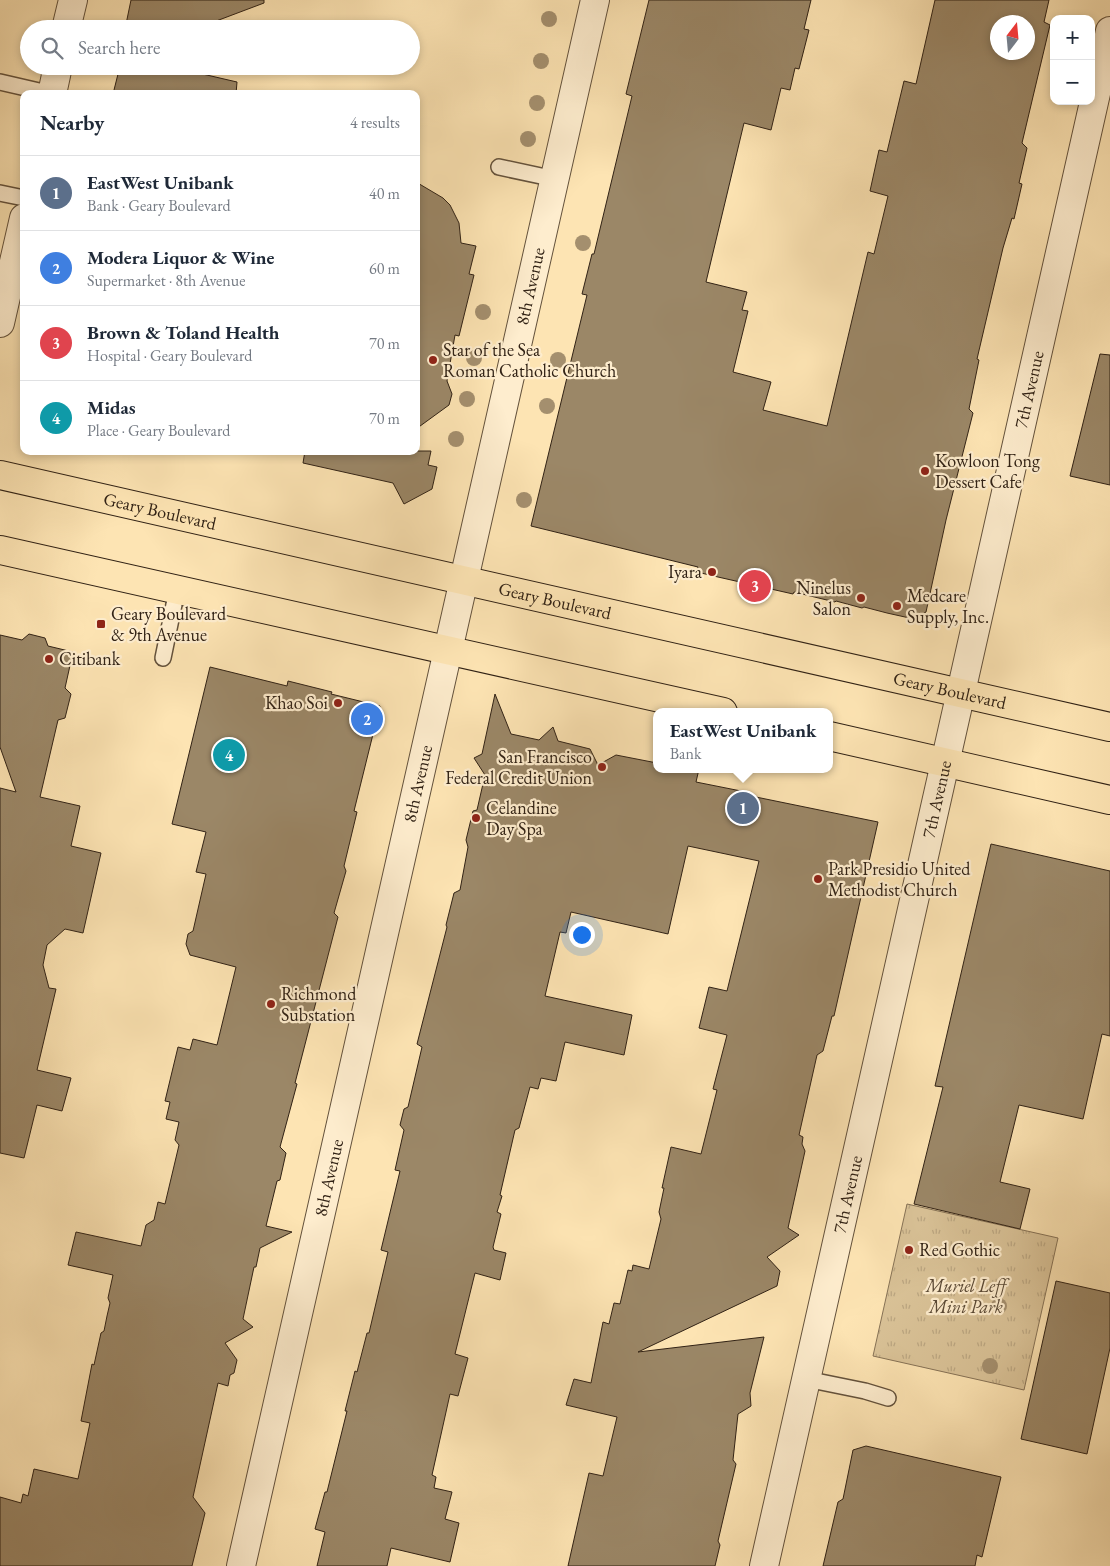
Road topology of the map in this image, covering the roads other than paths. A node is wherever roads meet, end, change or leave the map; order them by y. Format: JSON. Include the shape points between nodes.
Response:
{"nodes":[{"id":1,"x":73,"y":0,"type":"edge"},
{"id":2,"x":595,"y":0,"type":"edge"},
{"id":3,"x":68,"y":20,"type":"edge"},
{"id":4,"x":1110,"y":31,"type":"edge"},
{"id":5,"x":56,"y":75,"type":"edge"},
{"id":6,"x":0,"y":82,"type":"edge"},
{"id":7,"x":35,"y":90,"type":"edge"},
{"id":8,"x":53,"y":90,"type":"edge"},
{"id":9,"x":499,"y":167,"type":"dead end"},
{"id":10,"x":555,"y":179,"type":"junction"},
{"id":11,"x":0,"y":193,"type":"edge"},
{"id":12,"x":20,"y":197,"type":"edge"},
{"id":13,"x":20,"y":236,"type":"edge"},
{"id":14,"x":0,"y":323,"type":"edge"},
{"id":15,"x":0,"y":475,"type":"edge"},
{"id":16,"x":0,"y":550,"type":"edge"},
{"id":17,"x":464,"y":580,"type":"junction"},
{"id":18,"x":177,"y":590,"type":"junction"},
{"id":19,"x":448,"y":651,"type":"junction"},
{"id":20,"x":162,"y":658,"type":"dead end"},
{"id":21,"x":961,"y":692,"type":"junction"},
{"id":22,"x":705,"y":708,"type":"edge"},
{"id":23,"x":1110,"y":727,"type":"edge"},
{"id":24,"x":833,"y":737,"type":"edge"},
{"id":25,"x":945,"y":763,"type":"junction"},
{"id":26,"x":1110,"y":800,"type":"edge"},
{"id":27,"x":806,"y":1379,"type":"junction"},
{"id":28,"x":888,"y":1398,"type":"dead end"},
{"id":29,"x":241,"y":1566,"type":"edge"},
{"id":30,"x":764,"y":1566,"type":"edge"}],
"edges":[{"from":1,"to":3,"type":"street"},
{"from":2,"to":10,"type":"street","name":"8th Avenue"},
{"from":4,"to":21,"type":"street","name":"7th Avenue"},
{"from":5,"to":8,"type":"street"},
{"from":6,"to":7,"type":"lane"},
{"from":9,"to":10,"type":"lane"},
{"from":10,"to":17,"type":"street","name":"8th Avenue"},
{"from":11,"to":12,"type":"lane"},
{"from":13,"to":14,"type":"street"},
{"from":15,"to":17,"type":"main road","name":"Geary Boulevard"},
{"from":16,"to":18,"type":"main road"},
{"from":17,"to":19,"type":"street","name":"8th Avenue"},
{"from":17,"to":21,"type":"main road","name":"Geary Boulevard"},
{"from":18,"to":19,"type":"main road"},
{"from":18,"to":20,"type":"lane"},
{"from":19,"to":22,"type":"main road"},
{"from":19,"to":29,"type":"street","name":"8th Avenue"},
{"from":21,"to":23,"type":"main road","name":"Geary Boulevard"},
{"from":21,"to":25,"type":"street","name":"7th Avenue"},
{"from":24,"to":25,"type":"main road"},
{"from":25,"to":26,"type":"main road"},
{"from":25,"to":27,"type":"street","name":"7th Avenue"},
{"from":27,"to":28,"type":"lane"},
{"from":27,"to":30,"type":"street","name":"7th Avenue"}]}
